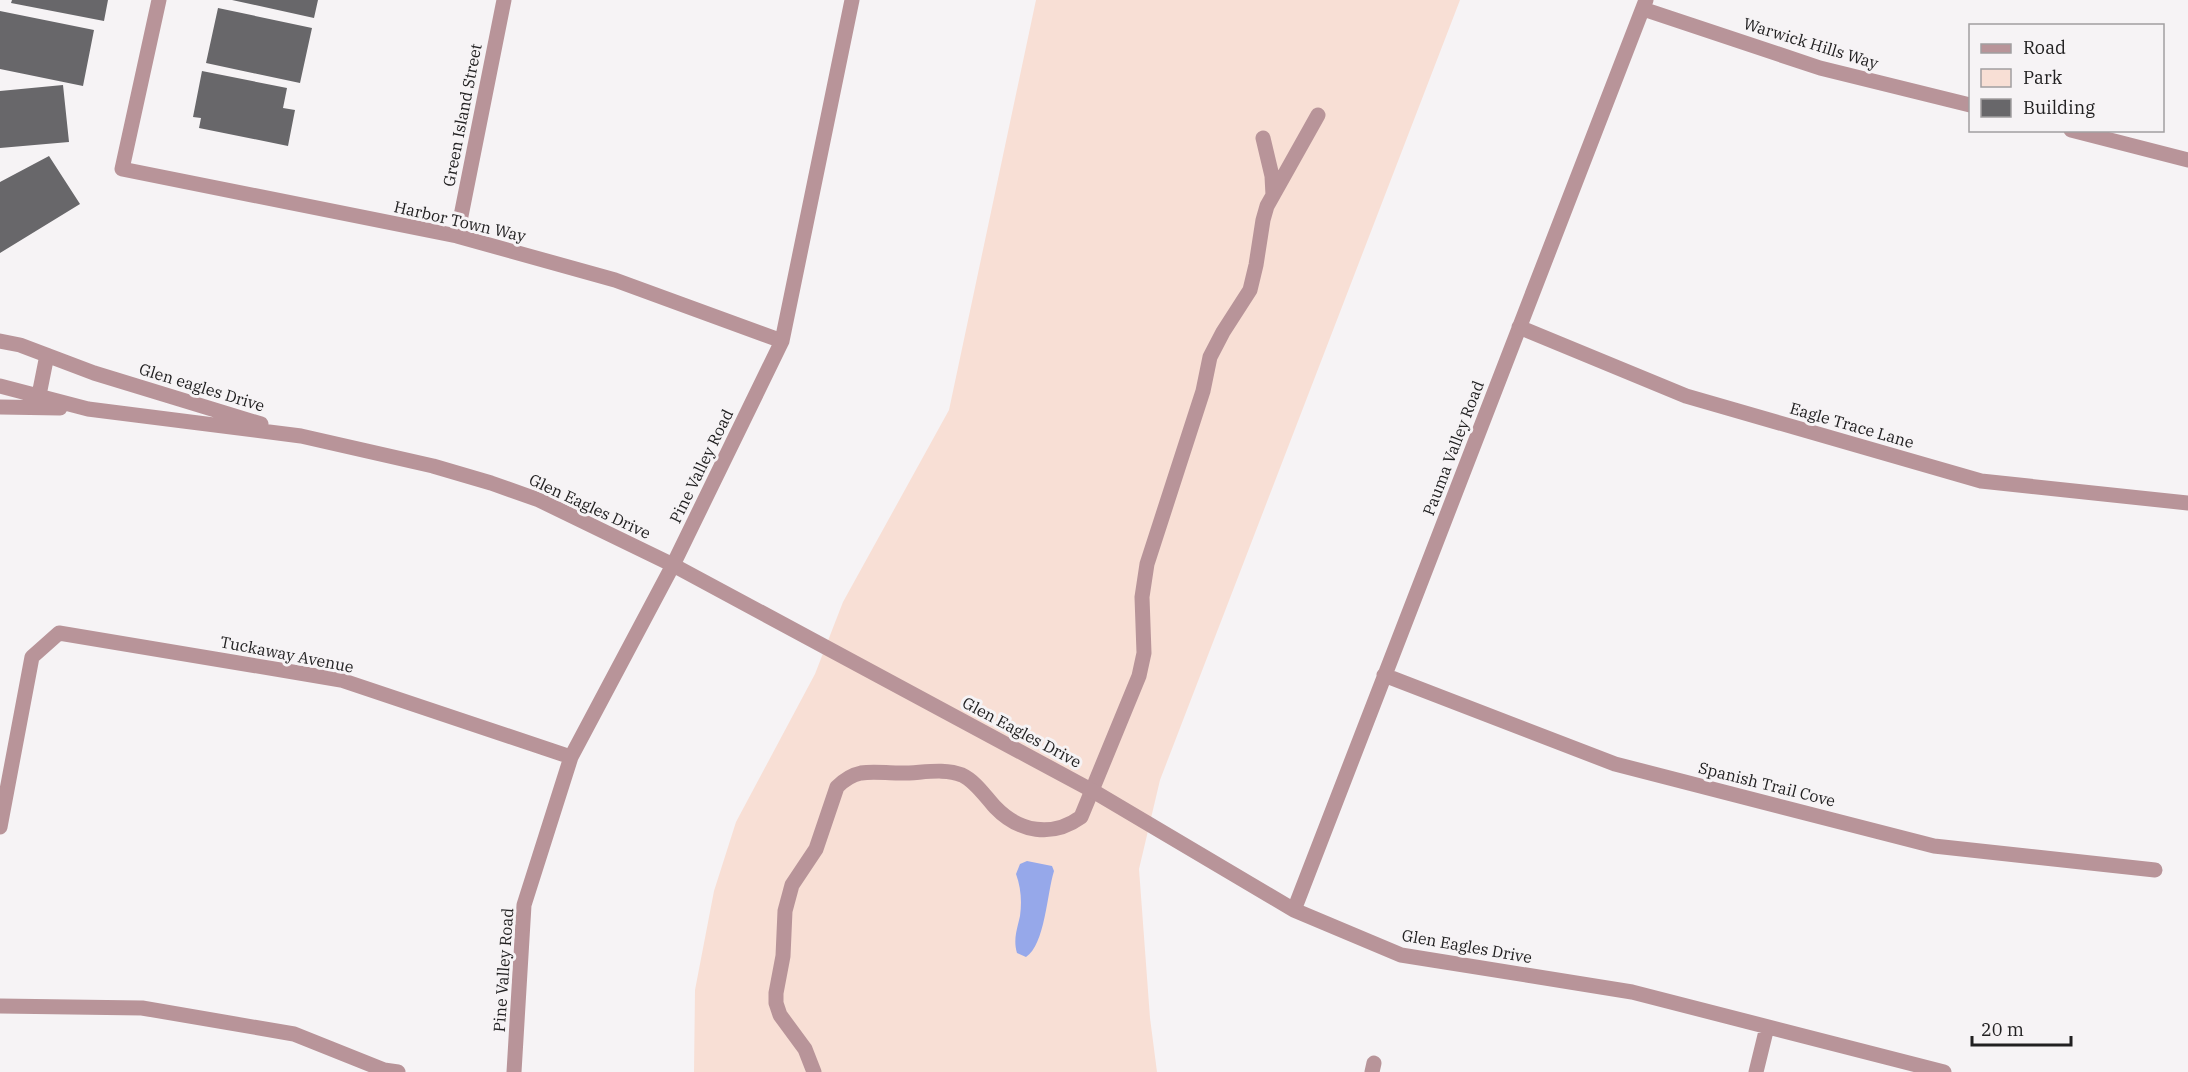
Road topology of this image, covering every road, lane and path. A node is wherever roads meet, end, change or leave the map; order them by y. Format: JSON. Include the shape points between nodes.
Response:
{"nodes":[{"id":1,"x":159,"y":0,"type":"edge"},
{"id":2,"x":504,"y":0,"type":"edge"},
{"id":3,"x":852,"y":0,"type":"edge"},
{"id":4,"x":1644,"y":5,"type":"edge"},
{"id":5,"x":1969,"y":105,"type":"edge"},
{"id":6,"x":1318,"y":116,"type":"dead end"},
{"id":7,"x":2079,"y":132,"type":"edge"},
{"id":8,"x":1263,"y":138,"type":"dead end"},
{"id":9,"x":2188,"y":160,"type":"edge"},
{"id":10,"x":1273,"y":195,"type":"junction"},
{"id":11,"x":456,"y":236,"type":"junction"},
{"id":12,"x":1519,"y":327,"type":"junction"},
{"id":13,"x":0,"y":341,"type":"edge"},
{"id":14,"x":782,"y":341,"type":"junction"},
{"id":15,"x":47,"y":355,"type":"junction"},
{"id":16,"x":0,"y":386,"type":"edge"},
{"id":17,"x":38,"y":402,"type":"junction"},
{"id":18,"x":0,"y":407,"type":"edge"},
{"id":19,"x":301,"y":436,"type":"junction"},
{"id":20,"x":2188,"y":503,"type":"edge"},
{"id":21,"x":673,"y":565,"type":"junction"},
{"id":22,"x":1384,"y":675,"type":"junction"},
{"id":23,"x":571,"y":757,"type":"junction"},
{"id":24,"x":1094,"y":791,"type":"junction"},
{"id":25,"x":0,"y":827,"type":"edge"},
{"id":26,"x":2155,"y":870,"type":"dead end"},
{"id":27,"x":1294,"y":910,"type":"junction"},
{"id":28,"x":0,"y":1006,"type":"edge"},
{"id":29,"x":1767,"y":1027,"type":"junction"},
{"id":30,"x":398,"y":1072,"type":"edge"},
{"id":31,"x":514,"y":1072,"type":"edge"},
{"id":32,"x":814,"y":1072,"type":"edge"},
{"id":33,"x":1756,"y":1072,"type":"edge"},
{"id":34,"x":1944,"y":1072,"type":"edge"}],
"edges":[{"from":1,"to":11,"type":"street","name":"Harbor Town Way","via":[[122,169]]},
{"from":2,"to":11,"type":"street","name":"Green Island Street"},
{"from":3,"to":14,"type":"street","name":"Pine Valley Road"},
{"from":4,"to":5,"type":"street","name":"Warwick Hills Way","via":[[1820,68]]},
{"from":4,"to":12,"type":"street","name":"Pauma Valley Road"},
{"from":6,"to":10,"type":"street"},
{"from":7,"to":9,"type":"street"},
{"from":8,"to":10,"type":"street"},
{"from":10,"to":24,"type":"street","via":[[1263,220],[1250,290],[1210,357],[1203,391],[1156,532],[1143,579],[1142,666]]},
{"from":11,"to":14,"type":"street","name":"Harbor Town Way","via":[[615,280]]},
{"from":12,"to":20,"type":"street","name":"Eagle Trace Lane","via":[[1686,396],[1981,481]]},
{"from":12,"to":22,"type":"street","name":"Pauma Valley Road"},
{"from":13,"to":15,"type":"street","name":"Glen eagles Drive"},
{"from":14,"to":21,"type":"street","name":"Pine Valley Road"},
{"from":15,"to":17,"type":"street"},
{"from":15,"to":19,"type":"street","name":"Glen eagles Drive"},
{"from":16,"to":17,"type":"street"},
{"from":17,"to":18,"type":"street"},
{"from":17,"to":19,"type":"street","name":"Glen Eagles Drive"},
{"from":19,"to":21,"type":"street","name":"Glen Eagles Drive","via":[[491,483],[539,501]]},
{"from":21,"to":23,"type":"street","name":"Pine Valley Road"},
{"from":21,"to":24,"type":"street","name":"Glen Eagles Drive"},
{"from":22,"to":26,"type":"street","name":"Spanish Trail Cove","via":[[1615,764],[1934,846]]},
{"from":22,"to":27,"type":"street","name":"Pauma Valley Road"},
{"from":23,"to":25,"type":"street","name":"Tuckaway Avenue","via":[[341,680],[59,633],[32,657]]},
{"from":23,"to":31,"type":"street","name":"Pine Valley Road","via":[[524,905]]},
{"from":24,"to":27,"type":"street","name":"Glen Eagles Drive"},
{"from":24,"to":32,"type":"street","via":[[1081,817],[1062,828],[1040,831],[1006,818],[970,781],[953,773],[860,773],[837,787],[816,849],[792,885],[785,911],[776,993],[780,1015],[805,1049]]},
{"from":27,"to":29,"type":"street","name":"Glen Eagles Drive","via":[[1401,955],[1632,992]]},
{"from":28,"to":30,"type":"street","via":[[142,1008],[294,1034]]},
{"from":29,"to":33,"type":"street"},
{"from":29,"to":34,"type":"street","name":"Glen Eagles Drive"}]}
